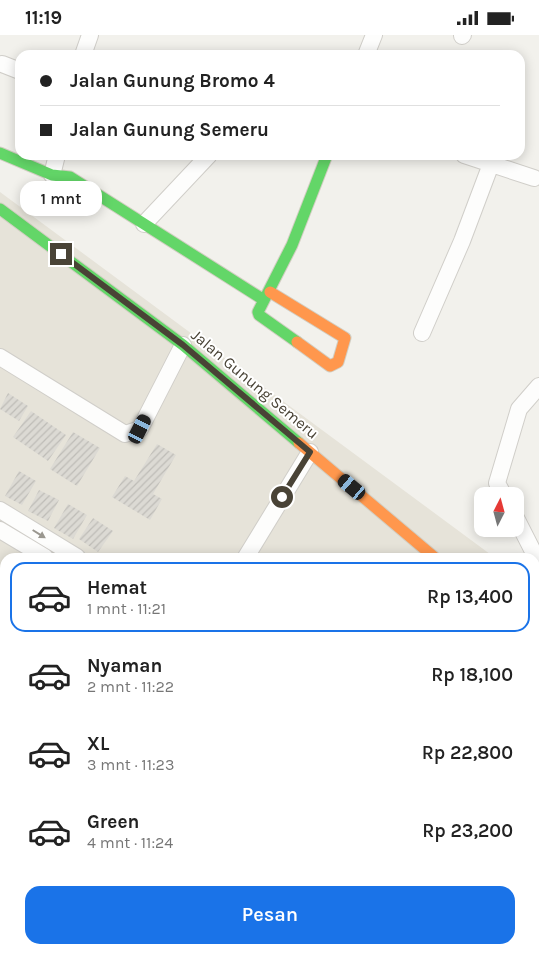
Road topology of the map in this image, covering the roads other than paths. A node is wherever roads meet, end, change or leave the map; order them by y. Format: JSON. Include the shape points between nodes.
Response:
{"nodes":[{"id":1,"x":90,"y":35,"type":"edge"},
{"id":2,"x":374,"y":35,"type":"edge"},
{"id":3,"x":85,"y":50,"type":"edge"},
{"id":4,"x":368,"y":50,"type":"edge"},
{"id":5,"x":2,"y":64,"type":"dead end"},
{"id":6,"x":15,"y":69,"type":"edge"},
{"id":7,"x":0,"y":153,"type":"edge"},
{"id":8,"x":15,"y":159,"type":"edge"},
{"id":9,"x":17,"y":160,"type":"edge"},
{"id":10,"x":55,"y":160,"type":"edge"},
{"id":11,"x":204,"y":160,"type":"edge"},
{"id":12,"x":325,"y":160,"type":"edge"},
{"id":13,"x":479,"y":160,"type":"edge"},
{"id":14,"x":491,"y":164,"type":"junction"},
{"id":15,"x":52,"y":175,"type":"junction"},
{"id":16,"x":534,"y":178,"type":"dead end"},
{"id":17,"x":0,"y":209,"type":"edge"},
{"id":18,"x":144,"y":224,"type":"junction"},
{"id":19,"x":267,"y":296,"type":"junction"},
{"id":20,"x":422,"y":333,"type":"dead end"},
{"id":21,"x":183,"y":345,"type":"junction"},
{"id":22,"x":0,"y":357,"type":"edge"},
{"id":23,"x":539,"y":386,"type":"edge"},
{"id":24,"x":310,"y":452,"type":"junction"},
{"id":25,"x":499,"y":487,"type":"edge"},
{"id":26,"x":0,"y":510,"type":"edge"},
{"id":27,"x":0,"y":530,"type":"edge"},
{"id":28,"x":524,"y":534,"type":"edge"},
{"id":29,"x":38,"y":553,"type":"edge"},
{"id":30,"x":70,"y":553,"type":"edge"},
{"id":31,"x":248,"y":553,"type":"edge"},
{"id":32,"x":429,"y":553,"type":"edge"},
{"id":33,"x":534,"y":553,"type":"edge"}],
"edges":[{"from":1,"to":3,"type":"street"},
{"from":2,"to":4,"type":"street"},
{"from":5,"to":6,"type":"street"},
{"from":7,"to":8,"type":"street"},
{"from":9,"to":15,"type":"street"},
{"from":10,"to":15,"type":"street"},
{"from":11,"to":18,"type":"street"},
{"from":12,"to":19,"type":"street","via":[[292,245]]},
{"from":13,"to":14,"type":"street"},
{"from":14,"to":16,"type":"street"},
{"from":14,"to":20,"type":"street"},
{"from":15,"to":18,"type":"street","via":[[70,177]]},
{"from":17,"to":21,"type":"street","name":"Jalan Gunung Semeru"},
{"from":18,"to":19,"type":"street"},
{"from":19,"to":19,"type":"street","via":[[343,335],[345,338],[338,362],[330,365],[259,315]]},
{"from":21,"to":22,"type":"street","via":[[140,429],[125,434]]},
{"from":21,"to":24,"type":"street","name":"Jalan Gunung Semeru"},
{"from":23,"to":25,"type":"street","via":[[519,409],[497,483]]},
{"from":24,"to":31,"type":"street"},
{"from":24,"to":32,"type":"street","name":"Jalan Gunung Semeru"},
{"from":26,"to":30,"type":"street","one_way":true},
{"from":27,"to":29,"type":"street"},
{"from":28,"to":33,"type":"street"}]}
